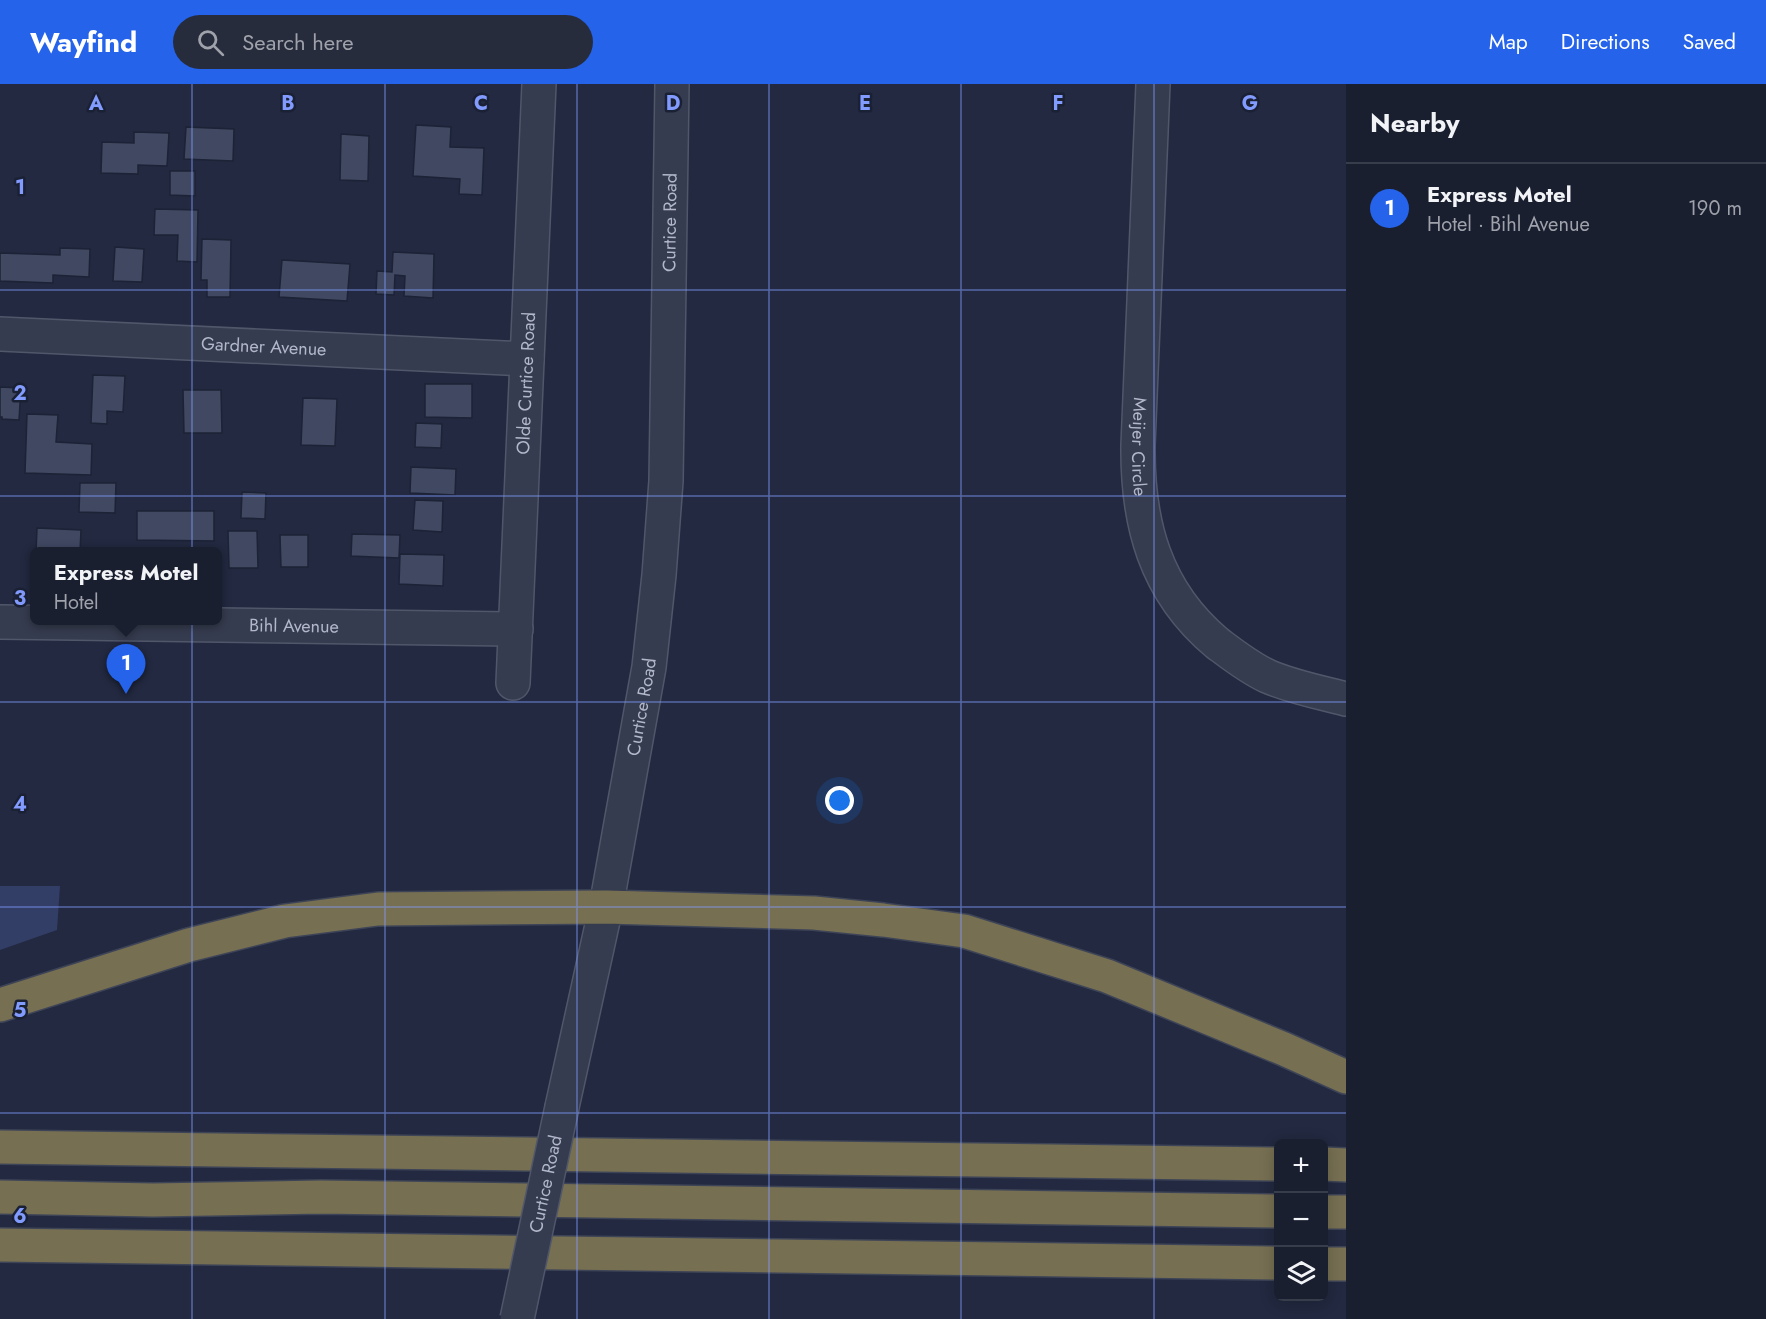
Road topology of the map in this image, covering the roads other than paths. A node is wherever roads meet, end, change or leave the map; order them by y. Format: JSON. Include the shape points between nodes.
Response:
{"nodes":[{"id":1,"x":539,"y":84,"type":"edge"},
{"id":2,"x":672,"y":84,"type":"edge"},
{"id":3,"x":1153,"y":84,"type":"edge"},
{"id":4,"x":0,"y":334,"type":"edge"},
{"id":5,"x":527,"y":359,"type":"junction"},
{"id":6,"x":0,"y":622,"type":"edge"},
{"id":7,"x":30,"y":622,"type":"edge"},
{"id":8,"x":221,"y":625,"type":"edge"},
{"id":9,"x":516,"y":629,"type":"junction"},
{"id":10,"x":513,"y":683,"type":"dead end"},
{"id":11,"x":1346,"y":699,"type":"edge"},
{"id":12,"x":606,"y":907,"type":"junction"},
{"id":13,"x":0,"y":1005,"type":"edge"},
{"id":14,"x":1346,"y":1077,"type":"edge"},
{"id":15,"x":0,"y":1147,"type":"edge"},
{"id":16,"x":1274,"y":1164,"type":"edge"},
{"id":17,"x":1328,"y":1164,"type":"edge"},
{"id":18,"x":1346,"y":1165,"type":"edge"},
{"id":19,"x":0,"y":1197,"type":"edge"},
{"id":20,"x":1274,"y":1211,"type":"edge"},
{"id":21,"x":1328,"y":1212,"type":"edge"},
{"id":22,"x":1346,"y":1212,"type":"edge"},
{"id":23,"x":0,"y":1245,"type":"edge"},
{"id":24,"x":1274,"y":1263,"type":"edge"},
{"id":25,"x":1328,"y":1264,"type":"edge"},
{"id":26,"x":1346,"y":1264,"type":"edge"},
{"id":27,"x":517,"y":1319,"type":"edge"}],
"edges":[{"from":1,"to":5,"type":"street","name":"Olde Curtice Road"},
{"from":2,"to":12,"type":"street","name":"Curtice Road","via":[[666,481],[660,575],[649,668]]},
{"from":3,"to":11,"type":"street","name":"Meijer Circle","via":[[1138,445],[1139,495],[1150,543],[1179,602],[1220,645],[1250,667],[1284,683]]},
{"from":4,"to":5,"type":"street","name":"Gardner Avenue"},
{"from":5,"to":9,"type":"street","name":"Olde Curtice Road"},
{"from":6,"to":7,"type":"street","name":"Bihl Avenue"},
{"from":8,"to":9,"type":"street","name":"Bihl Avenue"},
{"from":9,"to":10,"type":"street","name":"Olde Curtice Road"},
{"from":12,"to":13,"type":"highway","via":[[378,909],[285,921],[189,945]]},
{"from":12,"to":14,"type":"highway","via":[[814,913],[964,931],[1107,976]]},
{"from":12,"to":27,"type":"street","name":"Curtice Road","bridge":true},
{"from":15,"to":16,"type":"highway"},
{"from":17,"to":18,"type":"highway"},
{"from":19,"to":20,"type":"highway","via":[[321,1197]]},
{"from":21,"to":22,"type":"highway"},
{"from":23,"to":24,"type":"highway"},
{"from":25,"to":26,"type":"highway"}]}
